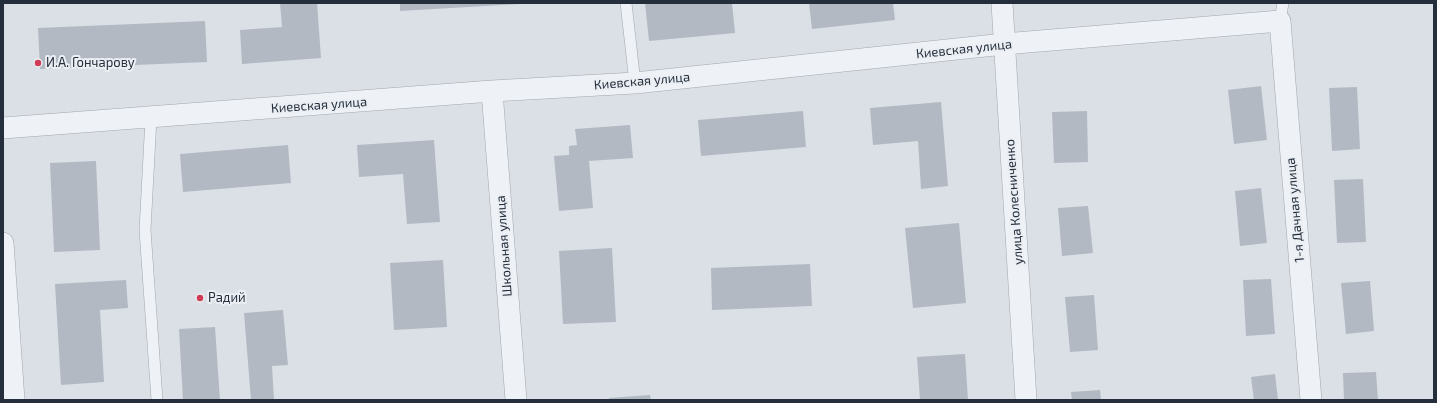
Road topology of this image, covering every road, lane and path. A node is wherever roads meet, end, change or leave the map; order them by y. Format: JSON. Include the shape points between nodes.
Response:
{"nodes":[{"id":1,"x":626,"y":3,"type":"edge"},
{"id":2,"x":1002,"y":3,"type":"edge"},
{"id":3,"x":1281,"y":12,"type":"edge"},
{"id":4,"x":1004,"y":44,"type":"junction"},
{"id":5,"x":635,"y":83,"type":"junction"},
{"id":6,"x":492,"y":91,"type":"junction"},
{"id":7,"x":151,"y":118,"type":"junction"},
{"id":8,"x":3,"y":128,"type":"edge"},
{"id":9,"x":3,"y":243,"type":"edge"},
{"id":10,"x":6,"y":340,"type":"edge"},
{"id":11,"x":14,"y":400,"type":"edge"},
{"id":12,"x":157,"y":400,"type":"edge"},
{"id":13,"x":516,"y":400,"type":"edge"},
{"id":14,"x":1026,"y":400,"type":"edge"},
{"id":15,"x":1311,"y":400,"type":"edge"}],
"edges":[{"from":1,"to":5,"type":"lane"},
{"from":2,"to":4,"type":"street","name":"улица Колесниченко"},
{"from":3,"to":4,"type":"street","name":"Киевская улица"},
{"from":3,"to":15,"type":"street","name":"1-я Дачная улица"},
{"from":4,"to":5,"type":"street","name":"Киевская улица"},
{"from":4,"to":14,"type":"street","name":"улица Колесниченко"},
{"from":5,"to":6,"type":"street","name":"Киевская улица"},
{"from":6,"to":7,"type":"street","name":"Киевская улица"},
{"from":6,"to":13,"type":"street","name":"Школьная улица"},
{"from":7,"to":8,"type":"street","name":"Киевская улица"},
{"from":7,"to":12,"type":"lane","via":[[145,230]]},
{"from":9,"to":10,"type":"street"},
{"from":10,"to":11,"type":"street"}]}
